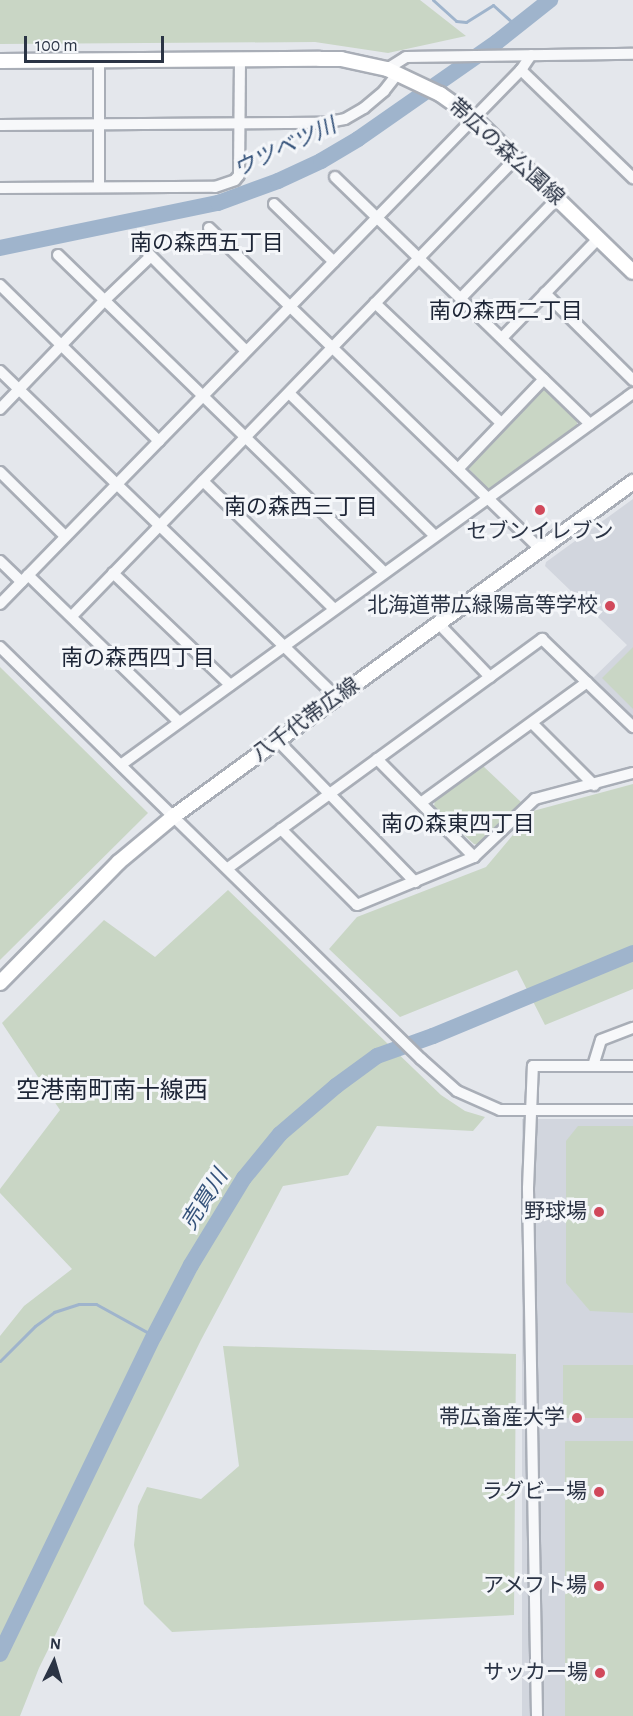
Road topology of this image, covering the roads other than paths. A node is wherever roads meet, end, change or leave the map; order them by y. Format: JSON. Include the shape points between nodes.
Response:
{"nodes":[{"id":1,"x":633,"y":54,"type":"edge"},
{"id":2,"x":531,"y":55,"type":"junction"},
{"id":3,"x":240,"y":59,"type":"junction"},
{"id":4,"x":99,"y":60,"type":"junction"},
{"id":5,"x":0,"y":61,"type":"edge"},
{"id":6,"x":521,"y":70,"type":"junction"},
{"id":7,"x":393,"y":71,"type":"junction"},
{"id":8,"x":474,"y":118,"type":"junction"},
{"id":9,"x":239,"y":123,"type":"junction"},
{"id":10,"x":99,"y":124,"type":"junction"},
{"id":11,"x":0,"y":125,"type":"edge"},
{"id":12,"x":516,"y":158,"type":"junction"},
{"id":13,"x":335,"y":177,"type":"dead end"},
{"id":14,"x":633,"y":178,"type":"edge"},
{"id":15,"x":99,"y":186,"type":"junction"},
{"id":16,"x":0,"y":188,"type":"edge"},
{"id":17,"x":558,"y":198,"type":"junction"},
{"id":18,"x":274,"y":204,"type":"dead end"},
{"id":19,"x":378,"y":216,"type":"junction"},
{"id":20,"x":209,"y":228,"type":"dead end"},
{"id":21,"x":599,"y":238,"type":"junction"},
{"id":22,"x":137,"y":242,"type":"dead end"},
{"id":23,"x":58,"y":255,"type":"dead end"},
{"id":24,"x":150,"y":257,"type":"junction"},
{"id":25,"x":418,"y":257,"type":"junction"},
{"id":26,"x":334,"y":262,"type":"junction"},
{"id":27,"x":633,"y":272,"type":"edge"},
{"id":28,"x":0,"y":285,"type":"edge"},
{"id":29,"x":545,"y":293,"type":"junction"},
{"id":30,"x":461,"y":298,"type":"junction"},
{"id":31,"x":106,"y":299,"type":"junction"},
{"id":32,"x":375,"y":303,"type":"junction"},
{"id":33,"x":291,"y":306,"type":"junction"},
{"id":34,"x":502,"y":338,"type":"junction"},
{"id":35,"x":62,"y":345,"type":"junction"},
{"id":36,"x":332,"y":347,"type":"junction"},
{"id":37,"x":246,"y":351,"type":"junction"},
{"id":38,"x":0,"y":371,"type":"edge"},
{"id":39,"x":544,"y":379,"type":"junction"},
{"id":40,"x":633,"y":380,"type":"edge"},
{"id":41,"x":19,"y":390,"type":"junction"},
{"id":42,"x":289,"y":393,"type":"junction"},
{"id":43,"x":633,"y":393,"type":"edge"},
{"id":44,"x":203,"y":395,"type":"junction"},
{"id":45,"x":0,"y":409,"type":"edge"},
{"id":46,"x":501,"y":423,"type":"junction"},
{"id":47,"x":590,"y":424,"type":"junction"},
{"id":48,"x":245,"y":436,"type":"junction"},
{"id":49,"x":159,"y":441,"type":"junction"},
{"id":50,"x":458,"y":469,"type":"junction"},
{"id":51,"x":0,"y":472,"type":"edge"},
{"id":52,"x":203,"y":480,"type":"junction"},
{"id":53,"x":633,"y":482,"type":"edge"},
{"id":54,"x":117,"y":485,"type":"junction"},
{"id":55,"x":488,"y":499,"type":"junction"},
{"id":56,"x":159,"y":526,"type":"junction"},
{"id":57,"x":65,"y":536,"type":"junction"},
{"id":58,"x":435,"y":537,"type":"junction"},
{"id":59,"x":540,"y":549,"type":"junction"},
{"id":60,"x":0,"y":561,"type":"edge"},
{"id":61,"x":384,"y":572,"type":"junction"},
{"id":62,"x":113,"y":573,"type":"junction"},
{"id":63,"x":25,"y":578,"type":"junction"},
{"id":64,"x":0,"y":604,"type":"edge"},
{"id":65,"x":334,"y":609,"type":"junction"},
{"id":66,"x":72,"y":616,"type":"junction"},
{"id":67,"x":438,"y":623,"type":"junction"},
{"id":68,"x":0,"y":647,"type":"edge"},
{"id":69,"x":284,"y":648,"type":"junction"},
{"id":70,"x":490,"y":677,"type":"junction"},
{"id":71,"x":587,"y":682,"type":"junction"},
{"id":72,"x":230,"y":685,"type":"junction"},
{"id":73,"x":337,"y":698,"type":"junction"},
{"id":74,"x":179,"y":722,"type":"junction"},
{"id":75,"x":532,"y":723,"type":"junction"},
{"id":76,"x":633,"y":728,"type":"edge"},
{"id":77,"x":278,"y":741,"type":"junction"},
{"id":78,"x":377,"y":759,"type":"junction"},
{"id":79,"x":122,"y":764,"type":"junction"},
{"id":80,"x":633,"y":773,"type":"edge"},
{"id":81,"x":594,"y":785,"type":"junction"},
{"id":82,"x":329,"y":795,"type":"junction"},
{"id":83,"x":422,"y":802,"type":"junction"},
{"id":84,"x":174,"y":816,"type":"junction"},
{"id":85,"x":281,"y":829,"type":"junction"},
{"id":86,"x":474,"y":857,"type":"junction"},
{"id":87,"x":228,"y":868,"type":"junction"},
{"id":88,"x":415,"y":882,"type":"junction"},
{"id":89,"x":0,"y":983,"type":"edge"},
{"id":90,"x":633,"y":1028,"type":"edge"},
{"id":91,"x":593,"y":1066,"type":"junction"},
{"id":92,"x":633,"y":1066,"type":"edge"},
{"id":93,"x":633,"y":1110,"type":"edge"},
{"id":94,"x":532,"y":1111,"type":"junction"},
{"id":95,"x":537,"y":1716,"type":"edge"}],
"edges":[{"from":1,"to":2,"type":"street"},
{"from":2,"to":6,"type":"street"},
{"from":2,"to":7,"type":"street","via":[[406,57]]},
{"from":3,"to":4,"type":"main road","name":"帯広の森公園線"},
{"from":3,"to":7,"type":"main road","name":"帯広の森公園線","via":[[340,59]]},
{"from":3,"to":9,"type":"street"},
{"from":4,"to":5,"type":"main road","name":"帯広の森公園線"},
{"from":4,"to":10,"type":"street"},
{"from":6,"to":8,"type":"street"},
{"from":6,"to":14,"type":"street"},
{"from":7,"to":8,"type":"main road","name":"帯広の森公園線","via":[[440,94]]},
{"from":7,"to":9,"type":"street","via":[[384,91],[345,119],[323,123]]},
{"from":8,"to":12,"type":"main road","name":"帯広の森公園線"},
{"from":8,"to":19,"type":"street"},
{"from":9,"to":10,"type":"street"},
{"from":9,"to":15,"type":"street","via":[[239,175],[235,180],[215,186]]},
{"from":10,"to":11,"type":"street"},
{"from":10,"to":15,"type":"street"},
{"from":12,"to":17,"type":"main road","name":"帯広の森公園線"},
{"from":12,"to":25,"type":"street"},
{"from":13,"to":19,"type":"street"},
{"from":15,"to":16,"type":"street"},
{"from":17,"to":21,"type":"main road","name":"帯広の森公園線"},
{"from":17,"to":30,"type":"street"},
{"from":18,"to":26,"type":"street"},
{"from":19,"to":25,"type":"street"},
{"from":19,"to":26,"type":"street"},
{"from":20,"to":33,"type":"street"},
{"from":21,"to":27,"type":"main road","name":"帯広の森公園線"},
{"from":21,"to":29,"type":"street"},
{"from":22,"to":24,"type":"street"},
{"from":23,"to":31,"type":"street"},
{"from":24,"to":31,"type":"street"},
{"from":24,"to":37,"type":"street"},
{"from":25,"to":30,"type":"street"},
{"from":25,"to":32,"type":"street"},
{"from":26,"to":33,"type":"street"},
{"from":28,"to":35,"type":"street"},
{"from":29,"to":34,"type":"street"},
{"from":29,"to":40,"type":"street"},
{"from":30,"to":34,"type":"street"},
{"from":31,"to":35,"type":"street"},
{"from":31,"to":44,"type":"street"},
{"from":32,"to":36,"type":"street"},
{"from":32,"to":46,"type":"street"},
{"from":33,"to":36,"type":"street"},
{"from":33,"to":37,"type":"street"},
{"from":34,"to":39,"type":"street"},
{"from":35,"to":41,"type":"street"},
{"from":35,"to":49,"type":"street"},
{"from":36,"to":42,"type":"street"},
{"from":36,"to":50,"type":"street"},
{"from":37,"to":44,"type":"street"},
{"from":38,"to":41,"type":"street"},
{"from":39,"to":46,"type":"street"},
{"from":39,"to":47,"type":"street"},
{"from":41,"to":45,"type":"street"},
{"from":41,"to":54,"type":"street"},
{"from":42,"to":48,"type":"street"},
{"from":42,"to":58,"type":"street"},
{"from":43,"to":47,"type":"street"},
{"from":44,"to":48,"type":"street"},
{"from":44,"to":49,"type":"street"},
{"from":46,"to":50,"type":"street"},
{"from":47,"to":55,"type":"street"},
{"from":48,"to":52,"type":"street"},
{"from":48,"to":61,"type":"street"},
{"from":49,"to":54,"type":"street"},
{"from":50,"to":55,"type":"street"},
{"from":51,"to":57,"type":"street"},
{"from":52,"to":56,"type":"street"},
{"from":52,"to":65,"type":"street"},
{"from":53,"to":59,"type":"main road","name":"八千代帯広線"},
{"from":54,"to":56,"type":"street"},
{"from":54,"to":57,"type":"street"},
{"from":55,"to":58,"type":"street"},
{"from":55,"to":59,"type":"street"},
{"from":56,"to":62,"type":"street"},
{"from":56,"to":69,"type":"street"},
{"from":57,"to":63,"type":"street"},
{"from":58,"to":61,"type":"street"},
{"from":59,"to":67,"type":"main road","name":"八千代帯広線"},
{"from":60,"to":63,"type":"street"},
{"from":61,"to":65,"type":"street"},
{"from":62,"to":66,"type":"street"},
{"from":62,"to":72,"type":"street"},
{"from":63,"to":64,"type":"street"},
{"from":63,"to":66,"type":"street"},
{"from":65,"to":69,"type":"street"},
{"from":66,"to":74,"type":"street"},
{"from":67,"to":70,"type":"street"},
{"from":67,"to":73,"type":"main road","name":"八千代帯広線"},
{"from":68,"to":79,"type":"street"},
{"from":69,"to":72,"type":"street"},
{"from":69,"to":73,"type":"street"},
{"from":70,"to":71,"type":"street","via":[[542,639]]},
{"from":70,"to":78,"type":"street"},
{"from":71,"to":75,"type":"street"},
{"from":71,"to":76,"type":"street"},
{"from":72,"to":74,"type":"street"},
{"from":73,"to":77,"type":"main road","name":"八千代帯広線"},
{"from":74,"to":79,"type":"street"},
{"from":75,"to":81,"type":"street"},
{"from":75,"to":83,"type":"street"},
{"from":77,"to":82,"type":"street"},
{"from":77,"to":84,"type":"main road","name":"八千代帯広線"},
{"from":78,"to":82,"type":"street"},
{"from":78,"to":83,"type":"street"},
{"from":79,"to":84,"type":"street"},
{"from":80,"to":81,"type":"street"},
{"from":81,"to":86,"type":"street","via":[[535,799]]},
{"from":82,"to":85,"type":"street"},
{"from":82,"to":88,"type":"street"},
{"from":83,"to":86,"type":"street"},
{"from":84,"to":87,"type":"street"},
{"from":84,"to":89,"type":"main road","name":"八千代帯広線","via":[[119,862]]},
{"from":85,"to":87,"type":"street"},
{"from":85,"to":88,"type":"street","via":[[357,905]]},
{"from":86,"to":88,"type":"street"},
{"from":87,"to":94,"type":"street","via":[[457,1091],[500,1110]]},
{"from":90,"to":91,"type":"street","via":[[601,1040]]},
{"from":91,"to":92,"type":"street"},
{"from":91,"to":94,"type":"street","via":[[533,1066]]},
{"from":93,"to":94,"type":"street"},
{"from":94,"to":95,"type":"street","via":[[528,1188]]}]}
